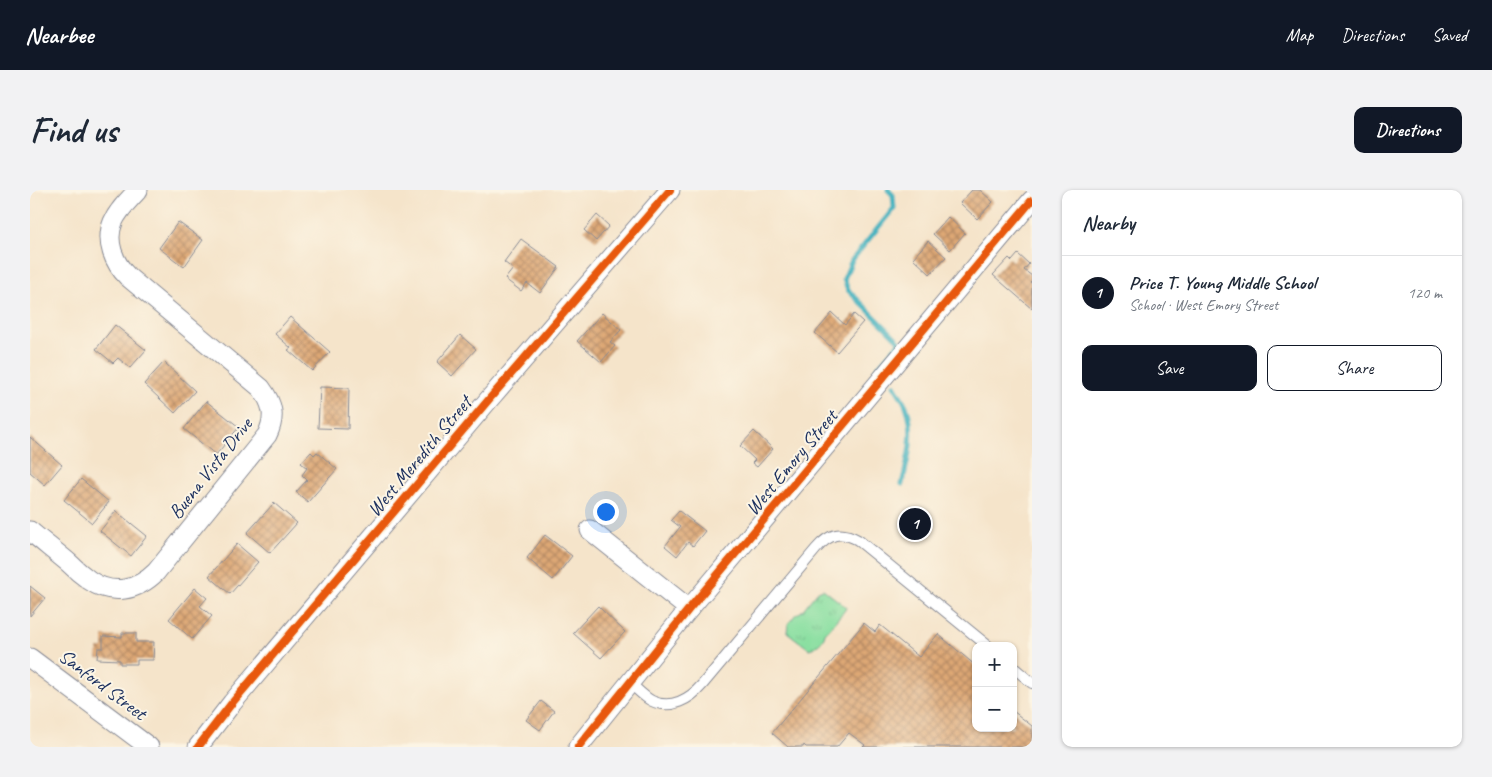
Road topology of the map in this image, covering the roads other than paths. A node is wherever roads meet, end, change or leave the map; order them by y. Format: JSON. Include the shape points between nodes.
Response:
{"nodes":[{"id":1,"x":138,"y":190,"type":"edge"},
{"id":2,"x":670,"y":190,"type":"edge"},
{"id":3,"x":1032,"y":200,"type":"edge"},
{"id":4,"x":590,"y":530,"type":"dead end"},
{"id":5,"x":30,"y":531,"type":"edge"},
{"id":6,"x":689,"y":610,"type":"junction"},
{"id":7,"x":983,"y":642,"type":"edge"},
{"id":8,"x":30,"y":658,"type":"edge"},
{"id":9,"x":1017,"y":670,"type":"edge"},
{"id":10,"x":630,"y":683,"type":"junction"},
{"id":11,"x":1032,"y":683,"type":"edge"},
{"id":12,"x":149,"y":747,"type":"edge"},
{"id":13,"x":198,"y":747,"type":"edge"},
{"id":14,"x":578,"y":747,"type":"edge"}],
"edges":[{"from":1,"to":5,"type":"street","name":"Buena Vista Drive","via":[[119,212],[111,229],[111,247],[117,264],[128,277],[262,388],[272,410],[272,426],[156,572],[136,587],[109,588],[90,581]]},
{"from":2,"to":13,"type":"street","name":"West Meredith Street","via":[[478,412]]},
{"from":3,"to":6,"type":"street","name":"West Emory Street"},
{"from":4,"to":6,"type":"street"},
{"from":6,"to":10,"type":"street","name":"West Emory Street"},
{"from":7,"to":10,"type":"lane","via":[[858,540],[841,534],[829,537],[816,549],[688,699],[666,704],[654,702]]},
{"from":8,"to":12,"type":"street","name":"Sanford Street"},
{"from":9,"to":11,"type":"lane"},
{"from":10,"to":14,"type":"street","name":"West Emory Street"}]}
